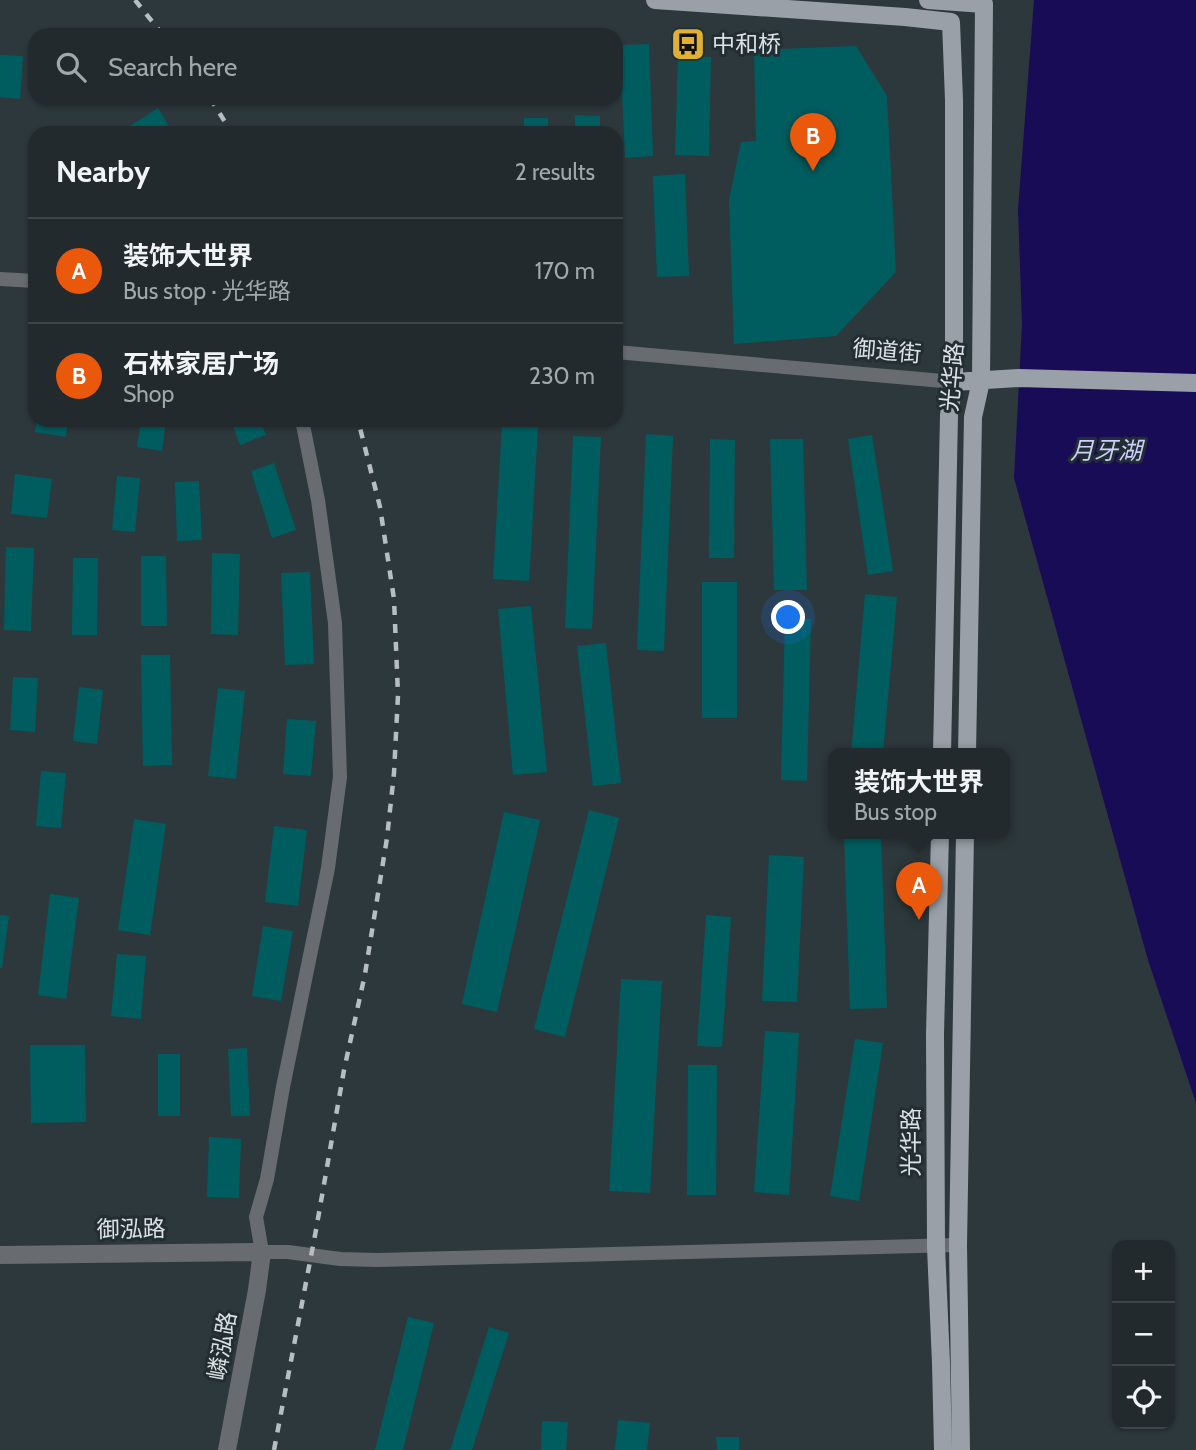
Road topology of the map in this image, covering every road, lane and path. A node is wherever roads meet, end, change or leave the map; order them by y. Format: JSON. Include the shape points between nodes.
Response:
{"nodes":[{"id":1,"x":655,"y":0,"type":"edge"},
{"id":2,"x":928,"y":0,"type":"edge"},
{"id":3,"x":986,"y":2,"type":"edge"},
{"id":4,"x":0,"y":279,"type":"edge"},
{"id":5,"x":28,"y":281,"type":"edge"},
{"id":6,"x":623,"y":353,"type":"edge"},
{"id":7,"x":981,"y":381,"type":"junction"},
{"id":8,"x":954,"y":382,"type":"junction"},
{"id":9,"x":1196,"y":383,"type":"edge"},
{"id":10,"x":303,"y":427,"type":"edge"},
{"id":11,"x":942,"y":748,"type":"edge"},
{"id":12,"x":967,"y":748,"type":"edge"},
{"id":13,"x":940,"y":839,"type":"edge"},
{"id":14,"x":965,"y":839,"type":"edge"},
{"id":15,"x":958,"y":1245,"type":"junction"},
{"id":16,"x":936,"y":1247,"type":"junction"},
{"id":17,"x":262,"y":1252,"type":"junction"},
{"id":18,"x":0,"y":1255,"type":"edge"},
{"id":19,"x":227,"y":1450,"type":"edge"},
{"id":20,"x":943,"y":1450,"type":"edge"},
{"id":21,"x":961,"y":1450,"type":"edge"}],
"edges":[{"from":1,"to":8,"type":"main road","name":"光华路","via":[[951,23]]},
{"from":2,"to":3,"type":"main road"},
{"from":3,"to":7,"type":"main road","name":"光华路"},
{"from":4,"to":5,"type":"street"},
{"from":6,"to":8,"type":"street","name":"御道街"},
{"from":7,"to":8,"type":"main road"},
{"from":7,"to":9,"type":"main road"},
{"from":7,"to":12,"type":"main road","name":"光华路","via":[[973,417]]},
{"from":8,"to":11,"type":"main road","name":"光华路","via":[[949,415]]},
{"from":10,"to":17,"type":"street","via":[[335,623],[340,777],[328,868],[268,1179],[256,1217]]},
{"from":13,"to":16,"type":"main road","name":"光华路"},
{"from":14,"to":15,"type":"main road"},
{"from":15,"to":16,"type":"street"},
{"from":15,"to":21,"type":"main road"},
{"from":16,"to":17,"type":"street","via":[[378,1259]]},
{"from":16,"to":20,"type":"main road","name":"光华路"},
{"from":17,"to":18,"type":"street","name":"御泓路"},
{"from":17,"to":19,"type":"street","name":"嶙泓路"}]}
